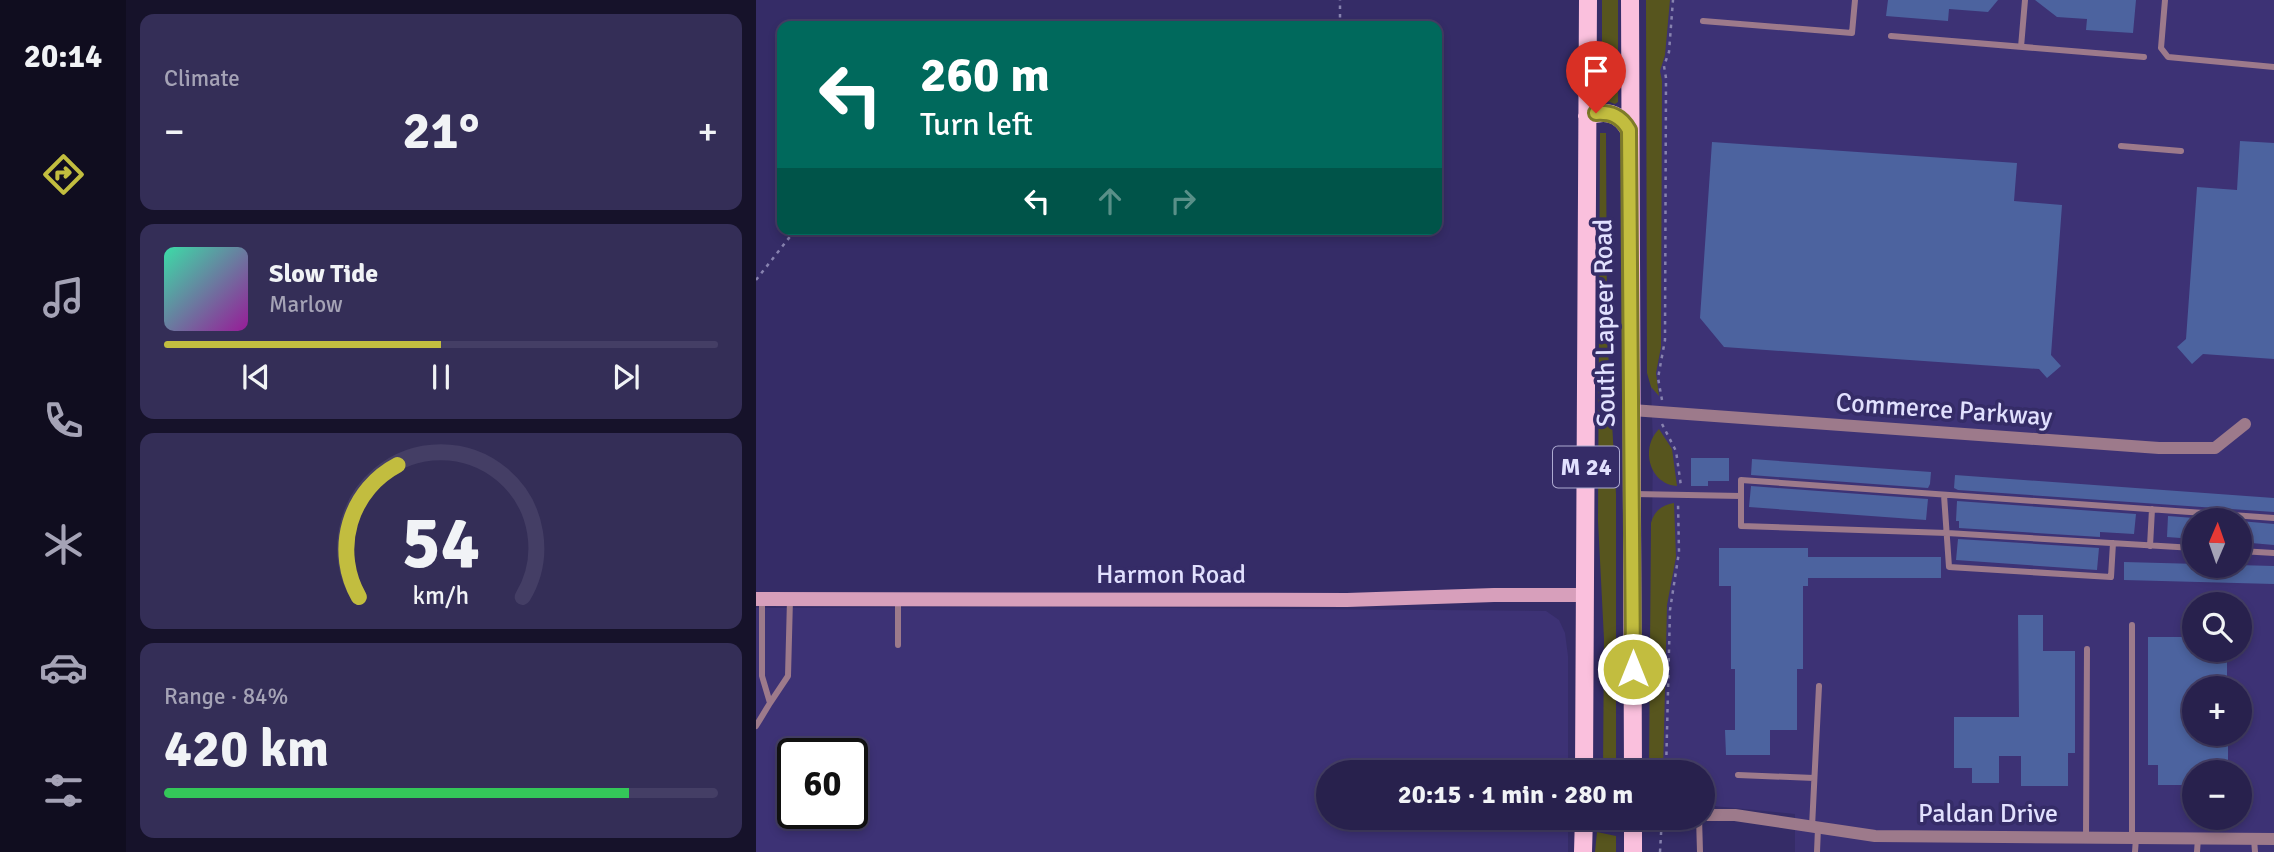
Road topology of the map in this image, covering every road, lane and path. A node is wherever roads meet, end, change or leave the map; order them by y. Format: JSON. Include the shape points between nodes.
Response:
{"nodes":[{"id":1,"x":1340,"y":0,"type":"edge"},
{"id":2,"x":1588,"y":0,"type":"edge"},
{"id":3,"x":1630,"y":0,"type":"edge"},
{"id":4,"x":1673,"y":0,"type":"edge"},
{"id":5,"x":1854,"y":0,"type":"edge"},
{"id":6,"x":2025,"y":0,"type":"edge"},
{"id":7,"x":2165,"y":0,"type":"edge"},
{"id":8,"x":1340,"y":21,"type":"edge"},
{"id":9,"x":1703,"y":22,"type":"dead end"},
{"id":10,"x":1891,"y":36,"type":"dead end"},
{"id":11,"x":2021,"y":47,"type":"junction"},
{"id":12,"x":2144,"y":57,"type":"dead end"},
{"id":13,"x":2274,"y":67,"type":"edge"},
{"id":14,"x":1587,"y":116,"type":"junction"},
{"id":15,"x":1629,"y":130,"type":"junction"},
{"id":16,"x":2121,"y":146,"type":"dead end"},
{"id":17,"x":2181,"y":151,"type":"dead end"},
{"id":18,"x":791,"y":235,"type":"edge"},
{"id":19,"x":756,"y":280,"type":"edge"},
{"id":20,"x":1662,"y":398,"type":"dead end"},
{"id":21,"x":1632,"y":410,"type":"junction"},
{"id":22,"x":2245,"y":424,"type":"dead end"},
{"id":23,"x":1662,"y":427,"type":"dead end"},
{"id":24,"x":1681,"y":486,"type":"dead end"},
{"id":25,"x":1633,"y":494,"type":"junction"},
{"id":26,"x":1944,"y":495,"type":"junction"},
{"id":27,"x":1741,"y":496,"type":"junction"},
{"id":28,"x":1678,"y":502,"type":"dead end"},
{"id":29,"x":2152,"y":509,"type":"junction"},
{"id":30,"x":2274,"y":518,"type":"edge"},
{"id":31,"x":1947,"y":533,"type":"junction"},
{"id":32,"x":2113,"y":543,"type":"junction"},
{"id":33,"x":2150,"y":545,"type":"junction"},
{"id":34,"x":2182,"y":547,"type":"edge"},
{"id":35,"x":2252,"y":552,"type":"edge"},
{"id":36,"x":2274,"y":553,"type":"edge"},
{"id":37,"x":1586,"y":595,"type":"junction"},
{"id":38,"x":759,"y":599,"type":"edge"},
{"id":39,"x":790,"y":599,"type":"junction"},
{"id":40,"x":898,"y":599,"type":"junction"},
{"id":41,"x":2132,"y":625,"type":"dead end"},
{"id":42,"x":898,"y":645,"type":"dead end"},
{"id":43,"x":2087,"y":649,"type":"dead end"},
{"id":44,"x":1819,"y":686,"type":"dead end"},
{"id":45,"x":770,"y":704,"type":"junction"},
{"id":46,"x":756,"y":726,"type":"edge"},
{"id":47,"x":1584,"y":760,"type":"edge"},
{"id":48,"x":1633,"y":760,"type":"edge"},
{"id":49,"x":1666,"y":760,"type":"edge"},
{"id":50,"x":1738,"y":775,"type":"dead end"},
{"id":51,"x":1814,"y":778,"type":"junction"},
{"id":52,"x":1715,"y":816,"type":"edge"},
{"id":53,"x":1815,"y":827,"type":"junction"},
{"id":54,"x":1584,"y":830,"type":"edge"},
{"id":55,"x":1632,"y":830,"type":"edge"},
{"id":56,"x":1661,"y":830,"type":"edge"},
{"id":57,"x":1701,"y":830,"type":"edge"},
{"id":58,"x":2086,"y":837,"type":"junction"},
{"id":59,"x":2134,"y":838,"type":"junction"},
{"id":60,"x":2198,"y":838,"type":"junction"},
{"id":61,"x":2274,"y":839,"type":"edge"},
{"id":62,"x":2255,"y":845,"type":"edge"},
{"id":63,"x":1583,"y":852,"type":"edge"},
{"id":64,"x":1633,"y":852,"type":"edge"},
{"id":65,"x":1660,"y":852,"type":"edge"},
{"id":66,"x":1700,"y":852,"type":"edge"},
{"id":67,"x":1817,"y":852,"type":"edge"},
{"id":68,"x":2135,"y":852,"type":"edge"},
{"id":69,"x":2197,"y":852,"type":"edge"}],
"edges":[{"from":1,"to":8,"type":"path"},
{"from":2,"to":14,"type":"main road","name":"South Lapeer Road","number":"M 24"},
{"from":3,"to":15,"type":"main road","name":"South Lapeer Road","number":"M 24"},
{"from":4,"to":20,"type":"path","via":[[1663,69],[1664,340],[1658,377]]},
{"from":5,"to":9,"type":"lane","via":[[1852,33]]},
{"from":6,"to":11,"type":"lane"},
{"from":7,"to":13,"type":"lane","via":[[2161,48],[2168,57]]},
{"from":10,"to":11,"type":"lane"},
{"from":11,"to":12,"type":"lane"},
{"from":14,"to":15,"type":"main road","via":[[1611,114]]},
{"from":14,"to":37,"type":"main road","name":"South Lapeer Road","number":"M 24"},
{"from":15,"to":21,"type":"main road","name":"South Lapeer Road","number":"M 24"},
{"from":16,"to":17,"type":"lane"},
{"from":18,"to":19,"type":"path"},
{"from":21,"to":22,"type":"street","name":"Commerce Parkway","via":[[2159,448],[2215,448]]},
{"from":21,"to":25,"type":"main road","name":"South Lapeer Road","number":"M 24"},
{"from":23,"to":24,"type":"path","via":[[1676,450]]},
{"from":25,"to":27,"type":"lane"},
{"from":25,"to":48,"type":"main road","name":"South Lapeer Road","number":"M 24"},
{"from":26,"to":27,"type":"lane","via":[[1741,480]]},
{"from":26,"to":29,"type":"lane"},
{"from":26,"to":31,"type":"lane"},
{"from":27,"to":31,"type":"lane","via":[[1741,526]]},
{"from":28,"to":49,"type":"path"},
{"from":29,"to":30,"type":"lane"},
{"from":29,"to":33,"type":"lane"},
{"from":31,"to":32,"type":"lane"},
{"from":31,"to":32,"type":"lane","via":[[1949,567],[2111,576]]},
{"from":32,"to":33,"type":"lane"},
{"from":33,"to":34,"type":"lane"},
{"from":35,"to":36,"type":"lane"},
{"from":37,"to":40,"type":"street","name":"Harmon Road","via":[[1347,600]]},
{"from":37,"to":47,"type":"main road","name":"South Lapeer Road","number":"M 24"},
{"from":38,"to":39,"type":"street","name":"Harmon Road"},
{"from":38,"to":45,"type":"lane","via":[[762,676]]},
{"from":39,"to":40,"type":"street","name":"Harmon Road"},
{"from":39,"to":45,"type":"lane","via":[[788,676]]},
{"from":40,"to":42,"type":"lane"},
{"from":41,"to":59,"type":"lane"},
{"from":43,"to":58,"type":"lane"},
{"from":44,"to":51,"type":"lane"},
{"from":45,"to":46,"type":"lane"},
{"from":50,"to":51,"type":"lane"},
{"from":51,"to":53,"type":"lane"},
{"from":52,"to":53,"type":"street","name":"Paldan Drive"},
{"from":53,"to":58,"type":"street","name":"Paldan Drive","via":[[1894,836]]},
{"from":53,"to":67,"type":"lane"},
{"from":54,"to":63,"type":"main road"},
{"from":55,"to":64,"type":"main road"},
{"from":56,"to":65,"type":"path"},
{"from":57,"to":66,"type":"lane"},
{"from":58,"to":59,"type":"street","name":"Paldan Drive"},
{"from":59,"to":60,"type":"street","name":"Paldan Drive"},
{"from":59,"to":68,"type":"lane"},
{"from":60,"to":62,"type":"street","name":"Paldan Drive"},
{"from":60,"to":69,"type":"lane"},
{"from":61,"to":62,"type":"street","name":"Paldan Drive"}]}
